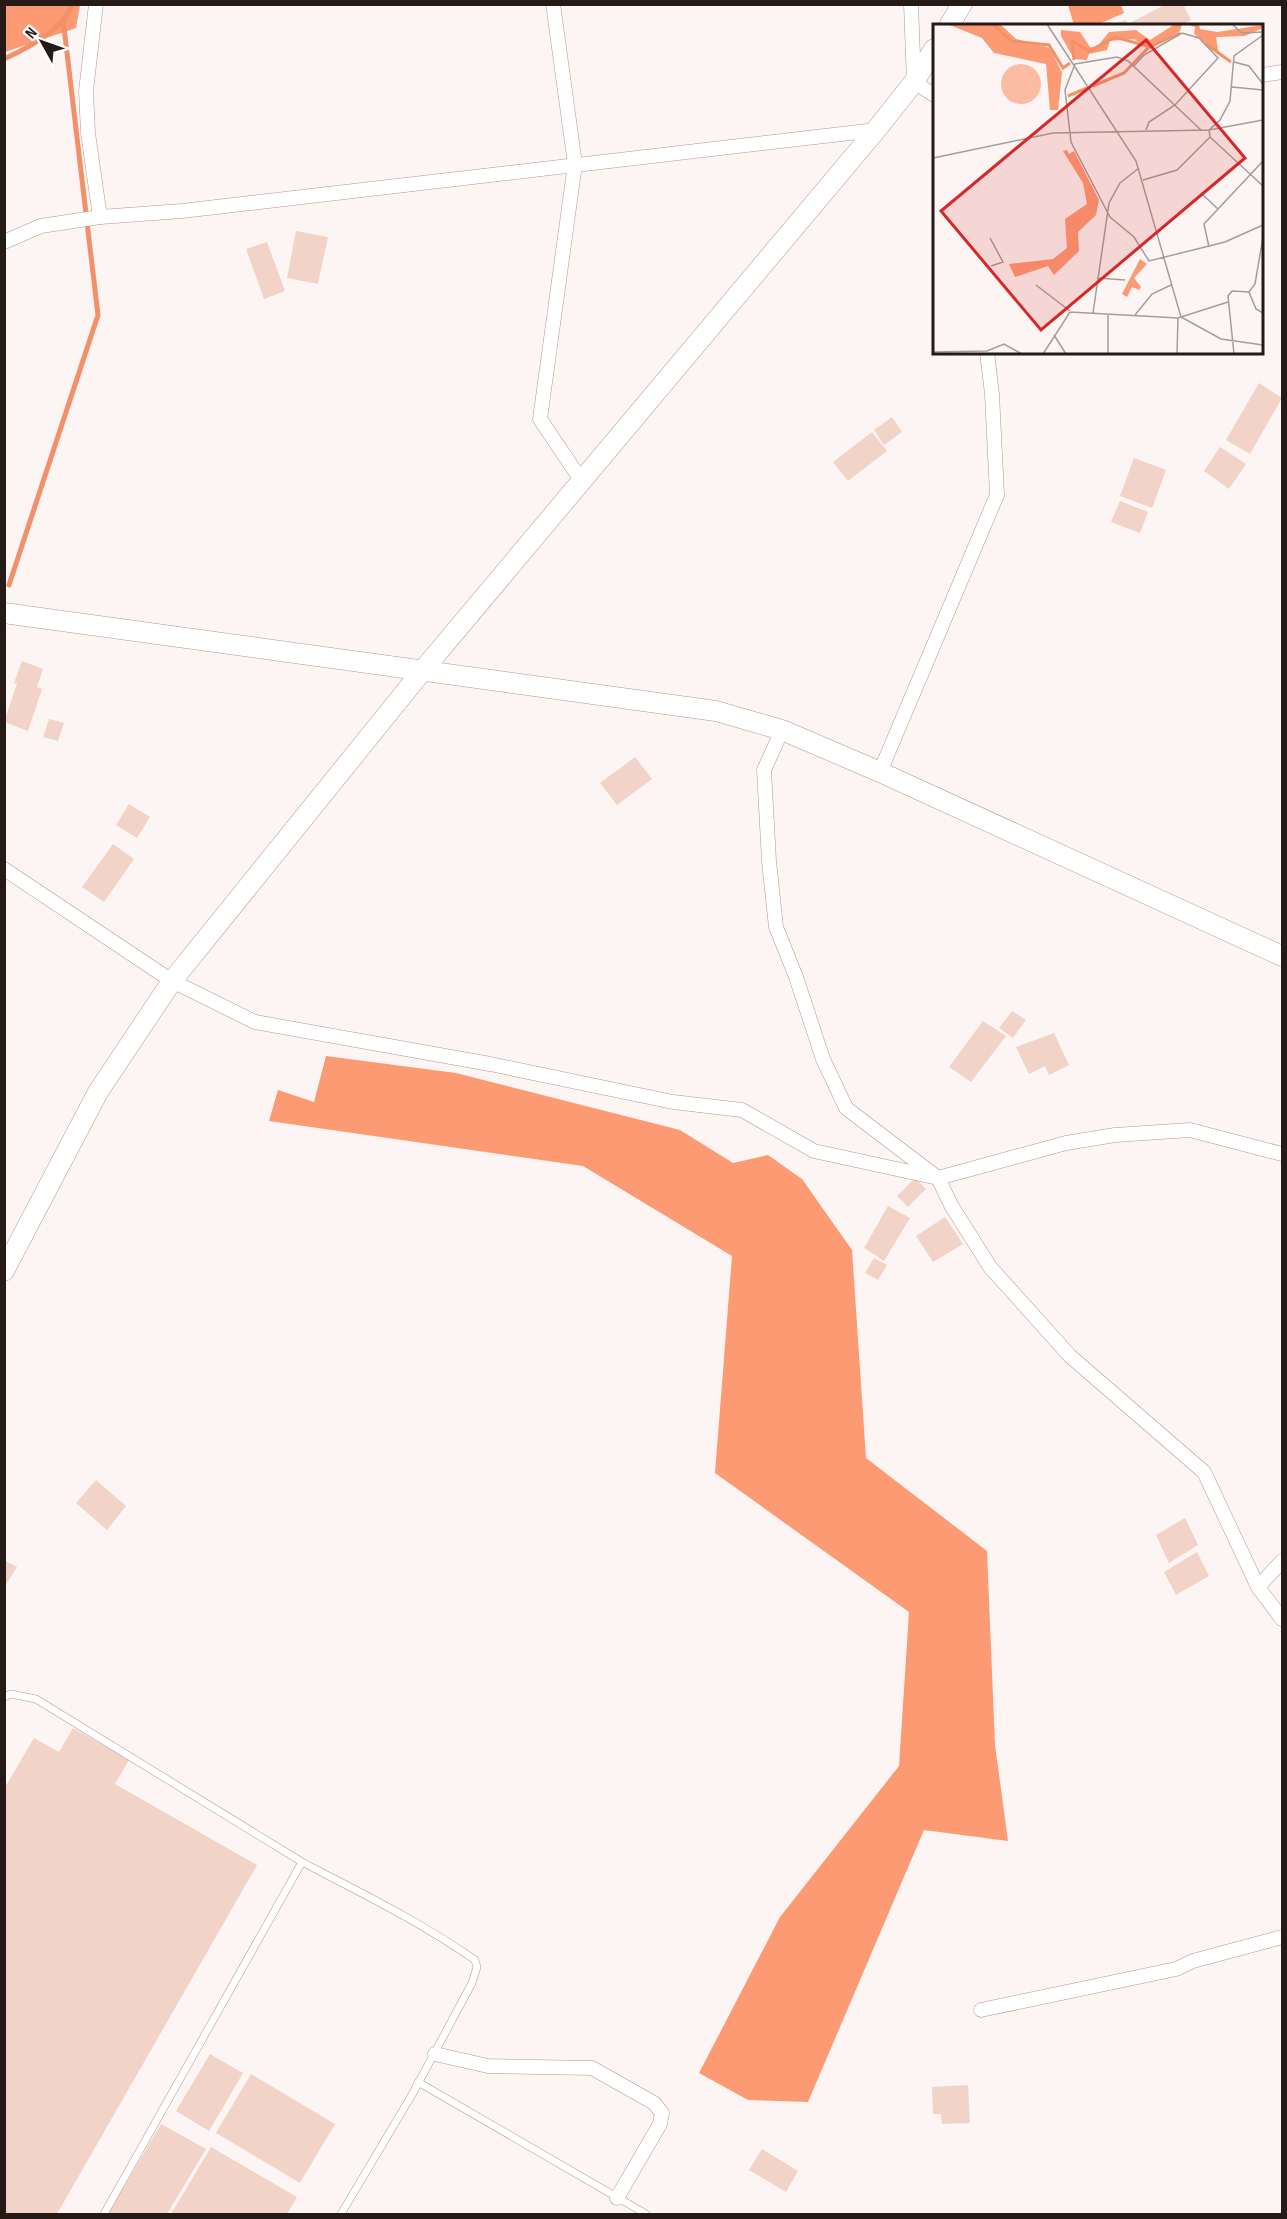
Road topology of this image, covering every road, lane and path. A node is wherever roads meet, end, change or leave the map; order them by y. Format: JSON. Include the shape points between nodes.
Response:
{"nodes":[{"id":1,"x":96,"y":4,"type":"edge"},
{"id":2,"x":553,"y":4,"type":"edge"},
{"id":3,"x":911,"y":4,"type":"edge"},
{"id":4,"x":962,"y":4,"type":"edge"},
{"id":5,"x":950,"y":24,"type":"edge"},
{"id":6,"x":933,"y":51,"type":"edge"},
{"id":7,"x":1282,"y":72,"type":"edge"},
{"id":8,"x":1263,"y":75,"type":"edge"},
{"id":9,"x":914,"y":82,"type":"junction"},
{"id":10,"x":933,"y":94,"type":"edge"},
{"id":11,"x":876,"y":130,"type":"junction"},
{"id":12,"x":575,"y":164,"type":"junction"},
{"id":13,"x":100,"y":217,"type":"junction"},
{"id":14,"x":4,"y":242,"type":"edge"},
{"id":15,"x":987,"y":354,"type":"edge"},
{"id":16,"x":581,"y":480,"type":"junction"},
{"id":17,"x":4,"y":613,"type":"edge"},
{"id":18,"x":423,"y":670,"type":"junction"},
{"id":19,"x":782,"y":730,"type":"junction"},
{"id":20,"x":880,"y":772,"type":"junction"},
{"id":21,"x":4,"y":869,"type":"edge"},
{"id":22,"x":1282,"y":956,"type":"edge"},
{"id":23,"x":172,"y":981,"type":"junction"},
{"id":24,"x":1282,"y":1154,"type":"edge"},
{"id":25,"x":938,"y":1178,"type":"junction"},
{"id":26,"x":4,"y":1271,"type":"edge"},
{"id":27,"x":1282,"y":1561,"type":"edge"},
{"id":28,"x":1258,"y":1587,"type":"junction"},
{"id":29,"x":1282,"y":1619,"type":"edge"},
{"id":30,"x":4,"y":1697,"type":"edge"},
{"id":31,"x":302,"y":1862,"type":"junction"},
{"id":32,"x":1282,"y":1937,"type":"edge"},
{"id":33,"x":981,"y":2010,"type":"dead end"},
{"id":34,"x":435,"y":2054,"type":"junction"},
{"id":35,"x":418,"y":2082,"type":"junction"},
{"id":36,"x":616,"y":2198,"type":"junction"},
{"id":37,"x":104,"y":2214,"type":"edge"},
{"id":38,"x":342,"y":2214,"type":"edge"},
{"id":39,"x":646,"y":2214,"type":"edge"}],
"edges":[{"from":1,"to":13,"type":"street","via":[[86,91]]},
{"from":2,"to":12,"type":"street"},
{"from":3,"to":9,"type":"street"},
{"from":4,"to":5,"type":"street"},
{"from":6,"to":9,"type":"street"},
{"from":7,"to":8,"type":"street"},
{"from":9,"to":10,"type":"street"},
{"from":9,"to":11,"type":"street"},
{"from":11,"to":12,"type":"street"},
{"from":11,"to":16,"type":"street"},
{"from":12,"to":13,"type":"street","via":[[182,211]]},
{"from":12,"to":16,"type":"street","via":[[540,419]]},
{"from":13,"to":14,"type":"street","via":[[41,226]]},
{"from":15,"to":20,"type":"street","via":[[997,495]]},
{"from":16,"to":18,"type":"street"},
{"from":17,"to":18,"type":"street"},
{"from":18,"to":19,"type":"street","via":[[716,711]]},
{"from":18,"to":23,"type":"street"},
{"from":19,"to":20,"type":"street"},
{"from":19,"to":25,"type":"street","via":[[764,770],[776,927],[823,1059],[846,1108]]},
{"from":20,"to":22,"type":"street"},
{"from":21,"to":23,"type":"street"},
{"from":23,"to":25,"type":"street","via":[[255,1022],[673,1102],[742,1110],[814,1151]]},
{"from":23,"to":26,"type":"street","via":[[98,1092]]},
{"from":24,"to":25,"type":"street","via":[[1190,1130],[1115,1135],[1066,1143]]},
{"from":25,"to":28,"type":"street","via":[[990,1267],[1063,1348],[1204,1472]]},
{"from":27,"to":28,"type":"street"},
{"from":28,"to":29,"type":"street"},
{"from":30,"to":31,"type":"lane","via":[[11,1694],[36,1699]]},
{"from":31,"to":34,"type":"lane","via":[[381,1903],[475,1960],[472,1983]]},
{"from":31,"to":37,"type":"lane"},
{"from":32,"to":33,"type":"street","via":[[1176,1969]]},
{"from":34,"to":35,"type":"lane"},
{"from":34,"to":36,"type":"street","via":[[488,2066],[592,2068],[654,2103],[662,2113],[660,2124]]},
{"from":35,"to":36,"type":"lane"},
{"from":35,"to":38,"type":"lane"},
{"from":36,"to":39,"type":"lane"}]}
